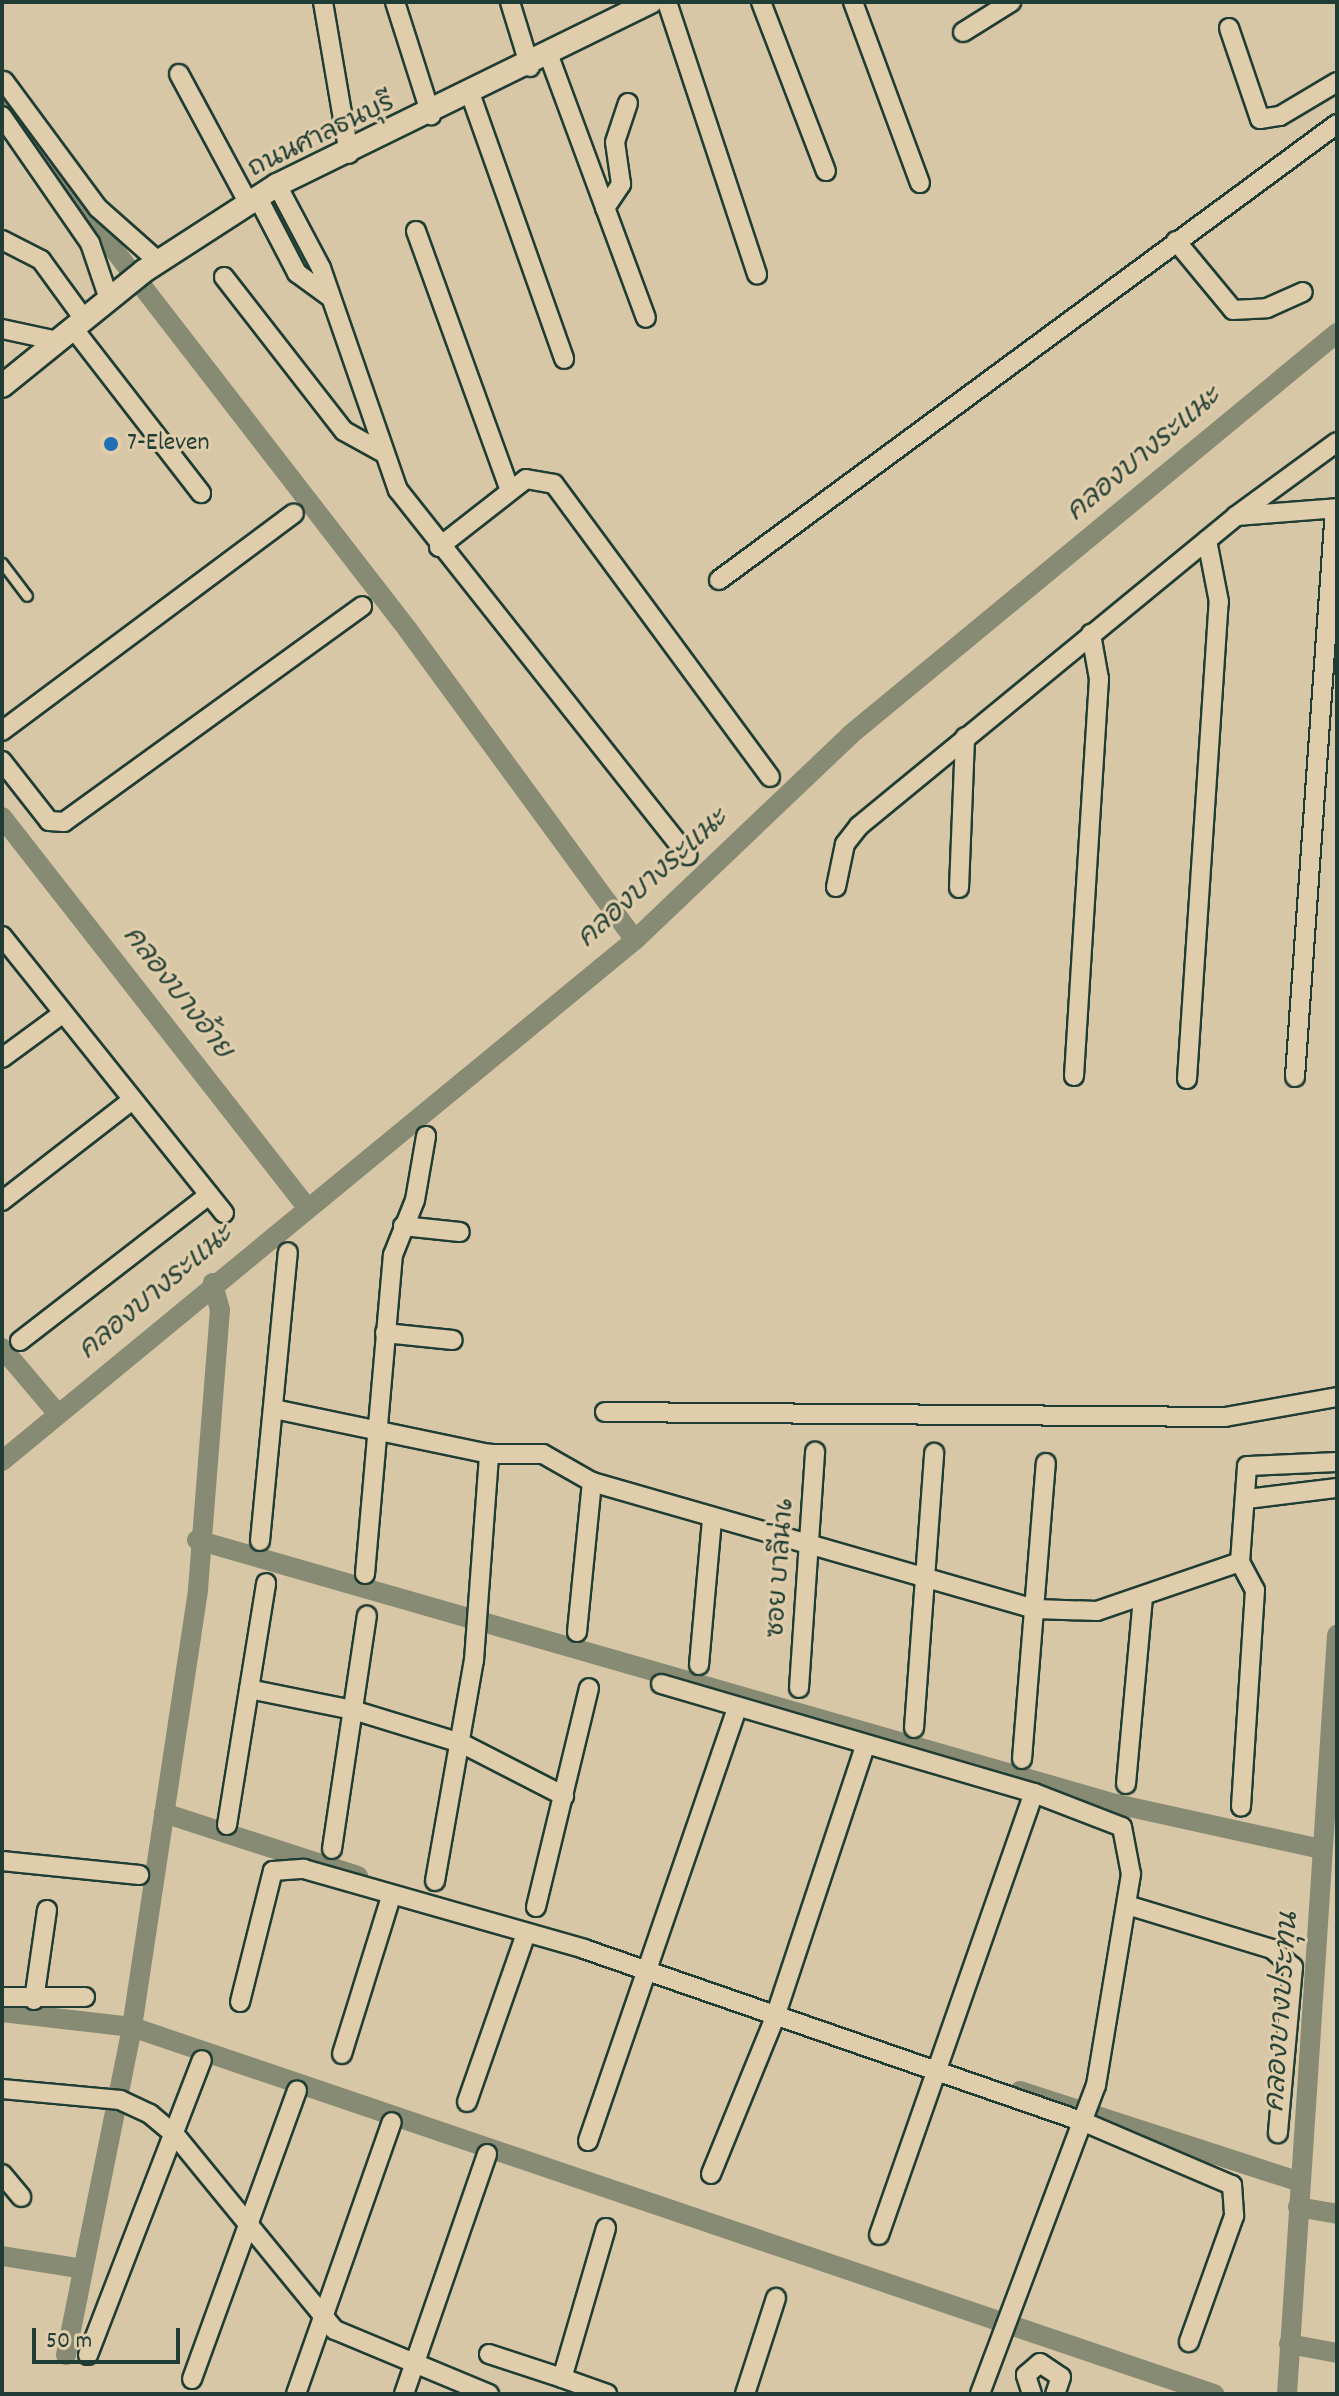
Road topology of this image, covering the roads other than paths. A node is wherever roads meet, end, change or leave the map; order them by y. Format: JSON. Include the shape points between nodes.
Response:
{"nodes":[{"id":1,"x":323,"y":2,"type":"edge"},
{"id":2,"x":395,"y":2,"type":"edge"},
{"id":3,"x":510,"y":2,"type":"edge"},
{"id":4,"x":651,"y":2,"type":"edge"},
{"id":5,"x":667,"y":2,"type":"edge"},
{"id":6,"x":761,"y":2,"type":"edge"},
{"id":7,"x":853,"y":2,"type":"edge"},
{"id":8,"x":1011,"y":2,"type":"edge"},
{"id":9,"x":1229,"y":28,"type":"dead end"},
{"id":10,"x":963,"y":32,"type":"dead end"},
{"id":11,"x":540,"y":62,"type":"junction"},
{"id":12,"x":179,"y":74,"type":"dead end"},
{"id":13,"x":4,"y":81,"type":"edge"},
{"id":14,"x":1337,"y":82,"type":"edge"},
{"id":15,"x":470,"y":93,"type":"junction"},
{"id":16,"x":628,"y":103,"type":"dead end"},
{"id":17,"x":431,"y":115,"type":"junction"},
{"id":18,"x":2,"y":116,"type":"edge"},
{"id":19,"x":1337,"y":124,"type":"edge"},
{"id":20,"x":349,"y":154,"type":"junction"},
{"id":21,"x":826,"y":171,"type":"dead end"},
{"id":22,"x":920,"y":183,"type":"dead end"},
{"id":23,"x":277,"y":185,"type":"junction"},
{"id":24,"x":253,"y":201,"type":"junction"},
{"id":25,"x":605,"y":208,"type":"junction"},
{"id":26,"x":416,"y":231,"type":"dead end"},
{"id":27,"x":2,"y":240,"type":"edge"},
{"id":28,"x":1176,"y":241,"type":"junction"},
{"id":29,"x":151,"y":266,"type":"junction"},
{"id":30,"x":757,"y":274,"type":"dead end"},
{"id":31,"x":224,"y":277,"type":"dead end"},
{"id":32,"x":117,"y":292,"type":"junction"},
{"id":33,"x":1303,"y":292,"type":"dead end"},
{"id":34,"x":329,"y":296,"type":"junction"},
{"id":35,"x":646,"y":318,"type":"dead end"},
{"id":36,"x":2,"y":329,"type":"edge"},
{"id":37,"x":71,"y":329,"type":"junction"},
{"id":38,"x":564,"y":359,"type":"dead end"},
{"id":39,"x":8,"y":376,"type":"edge"},
{"id":40,"x":1337,"y":442,"type":"edge"},
{"id":41,"x":382,"y":452,"type":"junction"},
{"id":42,"x":510,"y":490,"type":"junction"},
{"id":43,"x":201,"y":493,"type":"dead end"},
{"id":44,"x":1336,"y":509,"type":"edge"},
{"id":45,"x":294,"y":513,"type":"dead end"},
{"id":46,"x":1236,"y":516,"type":"junction"},
{"id":47,"x":1207,"y":540,"type":"junction"},
{"id":48,"x":439,"y":547,"type":"junction"},
{"id":49,"x":2,"y":563,"type":"edge"},
{"id":50,"x":719,"y":580,"type":"dead end"},
{"id":51,"x":27,"y":596,"type":"dead end"},
{"id":52,"x":362,"y":606,"type":"dead end"},
{"id":53,"x":1091,"y":634,"type":"junction"},
{"id":54,"x":2,"y":731,"type":"edge"},
{"id":55,"x":965,"y":737,"type":"junction"},
{"id":56,"x":2,"y":761,"type":"edge"},
{"id":57,"x":770,"y":777,"type":"dead end"},
{"id":58,"x":687,"y":855,"type":"dead end"},
{"id":59,"x":836,"y":887,"type":"dead end"},
{"id":60,"x":959,"y":888,"type":"dead end"},
{"id":61,"x":2,"y":936,"type":"edge"},
{"id":62,"x":62,"y":1014,"type":"junction"},
{"id":63,"x":2,"y":1058,"type":"edge"},
{"id":64,"x":1074,"y":1076,"type":"dead end"},
{"id":65,"x":1295,"y":1077,"type":"dead end"},
{"id":66,"x":1187,"y":1079,"type":"dead end"},
{"id":67,"x":132,"y":1100,"type":"junction"},
{"id":68,"x":426,"y":1136,"type":"dead end"},
{"id":69,"x":209,"y":1195,"type":"junction"},
{"id":70,"x":2,"y":1201,"type":"edge"},
{"id":71,"x":224,"y":1213,"type":"dead end"},
{"id":72,"x":403,"y":1226,"type":"junction"},
{"id":73,"x":460,"y":1232,"type":"dead end"},
{"id":74,"x":288,"y":1252,"type":"dead end"},
{"id":75,"x":385,"y":1333,"type":"junction"},
{"id":76,"x":453,"y":1340,"type":"dead end"},
{"id":77,"x":20,"y":1341,"type":"dead end"},
{"id":78,"x":1337,"y":1397,"type":"edge"},
{"id":79,"x":274,"y":1409,"type":"junction"},
{"id":80,"x":605,"y":1412,"type":"dead end"},
{"id":81,"x":377,"y":1430,"type":"junction"},
{"id":82,"x":815,"y":1452,"type":"dead end"},
{"id":83,"x":934,"y":1453,"type":"dead end"},
{"id":84,"x":489,"y":1454,"type":"junction"},
{"id":85,"x":1046,"y":1463,"type":"dead end"},
{"id":86,"x":1329,"y":1463,"type":"edge"},
{"id":87,"x":1291,"y":1465,"type":"junction"},
{"id":88,"x":592,"y":1482,"type":"junction"},
{"id":89,"x":1328,"y":1489,"type":"edge"},
{"id":90,"x":1290,"y":1490,"type":"junction"},
{"id":91,"x":1247,"y":1499,"type":"junction"},
{"id":92,"x":712,"y":1519,"type":"junction"},
{"id":93,"x":260,"y":1541,"type":"dead end"},
{"id":94,"x":813,"y":1548,"type":"junction"},
{"id":95,"x":1240,"y":1562,"type":"junction"},
{"id":96,"x":365,"y":1574,"type":"dead end"},
{"id":97,"x":927,"y":1581,"type":"junction"},
{"id":98,"x":266,"y":1583,"type":"dead end"},
{"id":99,"x":1143,"y":1598,"type":"junction"},
{"id":100,"x":1035,"y":1609,"type":"junction"},
{"id":101,"x":367,"y":1616,"type":"dead end"},
{"id":102,"x":577,"y":1632,"type":"dead end"},
{"id":103,"x":699,"y":1665,"type":"dead end"},
{"id":104,"x":661,"y":1684,"type":"dead end"},
{"id":105,"x":589,"y":1688,"type":"dead end"},
{"id":106,"x":799,"y":1688,"type":"dead end"},
{"id":107,"x":249,"y":1689,"type":"junction"},
{"id":108,"x":355,"y":1710,"type":"junction"},
{"id":109,"x":736,"y":1711,"type":"junction"},
{"id":110,"x":914,"y":1728,"type":"dead end"},
{"id":111,"x":461,"y":1743,"type":"junction"},
{"id":112,"x":865,"y":1747,"type":"junction"},
{"id":113,"x":1022,"y":1759,"type":"dead end"},
{"id":114,"x":1126,"y":1784,"type":"dead end"},
{"id":115,"x":1034,"y":1793,"type":"junction"},
{"id":116,"x":564,"y":1796,"type":"junction"},
{"id":117,"x":1241,"y":1807,"type":"dead end"},
{"id":118,"x":227,"y":1825,"type":"dead end"},
{"id":119,"x":332,"y":1849,"type":"dead end"},
{"id":120,"x":2,"y":1861,"type":"edge"},
{"id":121,"x":139,"y":1875,"type":"dead end"},
{"id":122,"x":435,"y":1881,"type":"dead end"},
{"id":123,"x":391,"y":1897,"type":"junction"},
{"id":124,"x":1127,"y":1905,"type":"junction"},
{"id":125,"x":536,"y":1907,"type":"dead end"},
{"id":126,"x":47,"y":1910,"type":"dead end"},
{"id":127,"x":525,"y":1936,"type":"junction"},
{"id":128,"x":647,"y":1976,"type":"junction"},
{"id":129,"x":2,"y":1997,"type":"edge"},
{"id":130,"x":85,"y":1997,"type":"dead end"},
{"id":131,"x":34,"y":2000,"type":"junction"},
{"id":132,"x":240,"y":2002,"type":"dead end"},
{"id":133,"x":774,"y":2020,"type":"junction"},
{"id":134,"x":342,"y":2054,"type":"dead end"},
{"id":135,"x":202,"y":2060,"type":"dead end"},
{"id":136,"x":941,"y":2072,"type":"junction"},
{"id":137,"x":2,"y":2089,"type":"edge"},
{"id":138,"x":297,"y":2091,"type":"dead end"},
{"id":139,"x":467,"y":2102,"type":"dead end"},
{"id":140,"x":392,"y":2122,"type":"dead end"},
{"id":141,"x":1084,"y":2122,"type":"junction"},
{"id":142,"x":1278,"y":2133,"type":"dead end"},
{"id":143,"x":176,"y":2136,"type":"junction"},
{"id":144,"x":588,"y":2141,"type":"dead end"},
{"id":145,"x":487,"y":2154,"type":"dead end"},
{"id":146,"x":2,"y":2174,"type":"edge"},
{"id":147,"x":711,"y":2174,"type":"dead end"},
{"id":148,"x":21,"y":2197,"type":"dead end"},
{"id":149,"x":251,"y":2224,"type":"junction"},
{"id":150,"x":606,"y":2228,"type":"dead end"},
{"id":151,"x":879,"y":2235,"type":"dead end"},
{"id":152,"x":776,"y":2298,"type":"dead end"},
{"id":153,"x":323,"y":2318,"type":"junction"},
{"id":154,"x":1189,"y":2342,"type":"dead end"},
{"id":155,"x":489,"y":2354,"type":"dead end"},
{"id":156,"x":88,"y":2355,"type":"dead end"},
{"id":157,"x":413,"y":2367,"type":"junction"},
{"id":158,"x":562,"y":2378,"type":"junction"},
{"id":159,"x":192,"y":2379,"type":"dead end"},
{"id":160,"x":1025,"y":2391,"type":"edge"},
{"id":161,"x":983,"y":2393,"type":"edge"},
{"id":162,"x":296,"y":2394,"type":"edge"},
{"id":163,"x":404,"y":2394,"type":"edge"},
{"id":164,"x":489,"y":2394,"type":"edge"},
{"id":165,"x":607,"y":2394,"type":"edge"},
{"id":166,"x":745,"y":2394,"type":"edge"},
{"id":167,"x":1055,"y":2394,"type":"edge"}],
"edges":[{"from":1,"to":20,"type":"street"},
{"from":2,"to":17,"type":"street"},
{"from":3,"to":11,"type":"street"},
{"from":4,"to":11,"type":"street","name":"ถนนศาลธนบุรี"},
{"from":5,"to":30,"type":"street"},
{"from":6,"to":21,"type":"street"},
{"from":7,"to":22,"type":"street"},
{"from":8,"to":10,"type":"street"},
{"from":9,"to":14,"type":"street","via":[[1260,119],[1280,116]]},
{"from":11,"to":15,"type":"street","name":"ถนนศาลธนบุรี"},
{"from":11,"to":25,"type":"street"},
{"from":12,"to":24,"type":"street"},
{"from":13,"to":29,"type":"street","via":[[98,208]]},
{"from":15,"to":17,"type":"street","name":"ถนนศาลธนบุรี"},
{"from":15,"to":38,"type":"street"},
{"from":16,"to":25,"type":"street","via":[[615,142],[621,184]]},
{"from":17,"to":20,"type":"street","name":"ถนนศาลธนบุรี"},
{"from":18,"to":32,"type":"street","via":[[90,243]]},
{"from":19,"to":28,"type":"street"},
{"from":20,"to":23,"type":"street","name":"ถนนศาลธนบุรี"},
{"from":23,"to":24,"type":"street","name":"ถนนศาลธนบุรี"},
{"from":23,"to":34,"type":"street"},
{"from":24,"to":29,"type":"street","name":"ถนนศาลธนบุรี"},
{"from":24,"to":34,"type":"street","via":[[297,273]]},
{"from":25,"to":35,"type":"street"},
{"from":26,"to":42,"type":"street"},
{"from":27,"to":37,"type":"street","via":[[41,260]]},
{"from":28,"to":33,"type":"street","via":[[1233,310],[1259,310]]},
{"from":28,"to":50,"type":"street"},
{"from":29,"to":32,"type":"street","name":"ถนนศาลธนบุรี"},
{"from":31,"to":41,"type":"street","via":[[344,431]]},
{"from":32,"to":37,"type":"street","name":"ถนนศาลธนบุรี"},
{"from":34,"to":41,"type":"street"},
{"from":36,"to":37,"type":"street"},
{"from":37,"to":39,"type":"street","name":"ถนนศาลธนบุรี"},
{"from":37,"to":43,"type":"street"},
{"from":40,"to":46,"type":"street"},
{"from":41,"to":48,"type":"street"},
{"from":42,"to":48,"type":"street"},
{"from":42,"to":57,"type":"street","via":[[540,477],[554,484]]},
{"from":44,"to":46,"type":"street"},
{"from":44,"to":65,"type":"street"},
{"from":45,"to":54,"type":"street"},
{"from":46,"to":47,"type":"street"},
{"from":47,"to":53,"type":"street"},
{"from":47,"to":66,"type":"street","via":[[1219,602]]},
{"from":48,"to":58,"type":"street"},
{"from":49,"to":51,"type":"lane"},
{"from":52,"to":56,"type":"street","via":[[64,822],[49,821]]},
{"from":53,"to":55,"type":"street"},
{"from":53,"to":64,"type":"street","via":[[1099,679]]},
{"from":55,"to":59,"type":"street","via":[[849,836]]},
{"from":55,"to":60,"type":"street"},
{"from":61,"to":62,"type":"street"},
{"from":62,"to":63,"type":"street"},
{"from":62,"to":67,"type":"street"},
{"from":67,"to":69,"type":"street"},
{"from":67,"to":70,"type":"street"},
{"from":68,"to":72,"type":"street","via":[[419,1186]]},
{"from":69,"to":71,"type":"street"},
{"from":69,"to":77,"type":"street"},
{"from":72,"to":73,"type":"street"},
{"from":72,"to":75,"type":"street"},
{"from":74,"to":79,"type":"street"},
{"from":75,"to":76,"type":"street"},
{"from":75,"to":81,"type":"street"},
{"from":78,"to":80,"type":"street","via":[[1225,1417]]},
{"from":79,"to":81,"type":"street"},
{"from":79,"to":93,"type":"street"},
{"from":81,"to":84,"type":"street"},
{"from":81,"to":96,"type":"street"},
{"from":82,"to":94,"type":"street","name":"ซอย บาลีน่า6"},
{"from":83,"to":97,"type":"street"},
{"from":84,"to":88,"type":"street","via":[[543,1454]]},
{"from":84,"to":111,"type":"street","via":[[474,1660]]},
{"from":85,"to":100,"type":"street"},
{"from":86,"to":87,"type":"street"},
{"from":87,"to":90,"type":"street"},
{"from":87,"to":91,"type":"street","via":[[1247,1466]]},
{"from":88,"to":92,"type":"street"},
{"from":88,"to":102,"type":"street"},
{"from":89,"to":90,"type":"street"},
{"from":90,"to":91,"type":"street"},
{"from":91,"to":95,"type":"street"},
{"from":92,"to":94,"type":"street"},
{"from":92,"to":103,"type":"street"},
{"from":94,"to":97,"type":"street"},
{"from":94,"to":106,"type":"street","name":"ซอย บาลีน่า6"},
{"from":95,"to":99,"type":"street"},
{"from":95,"to":117,"type":"street","via":[[1255,1590]]},
{"from":97,"to":100,"type":"street"},
{"from":97,"to":110,"type":"street"},
{"from":98,"to":107,"type":"street"},
{"from":99,"to":100,"type":"street","via":[[1097,1611]]},
{"from":99,"to":114,"type":"street"},
{"from":100,"to":113,"type":"street"},
{"from":101,"to":108,"type":"street"},
{"from":104,"to":109,"type":"street"},
{"from":105,"to":116,"type":"street"},
{"from":107,"to":108,"type":"street"},
{"from":107,"to":118,"type":"street"},
{"from":108,"to":111,"type":"street"},
{"from":108,"to":119,"type":"street"},
{"from":109,"to":112,"type":"street"},
{"from":109,"to":128,"type":"street"},
{"from":111,"to":116,"type":"street"},
{"from":111,"to":122,"type":"street"},
{"from":112,"to":115,"type":"street"},
{"from":112,"to":133,"type":"street"},
{"from":115,"to":124,"type":"street","via":[[1122,1827],[1131,1847]]},
{"from":115,"to":136,"type":"street"},
{"from":116,"to":125,"type":"street"},
{"from":120,"to":121,"type":"street"},
{"from":123,"to":127,"type":"street"},
{"from":123,"to":132,"type":"street","via":[[304,1869],[273,1871]]},
{"from":123,"to":134,"type":"street"},
{"from":124,"to":141,"type":"street"},
{"from":124,"to":142,"type":"street","via":[[1272,1949],[1293,1967]]},
{"from":126,"to":131,"type":"street"},
{"from":127,"to":128,"type":"street","via":[[584,1949]]},
{"from":127,"to":139,"type":"street"},
{"from":128,"to":133,"type":"street"},
{"from":128,"to":144,"type":"street"},
{"from":129,"to":131,"type":"street"},
{"from":130,"to":131,"type":"street"},
{"from":133,"to":136,"type":"street"},
{"from":133,"to":147,"type":"street"},
{"from":135,"to":143,"type":"street"},
{"from":136,"to":141,"type":"street"},
{"from":136,"to":151,"type":"street"},
{"from":137,"to":143,"type":"street","via":[[120,2100]]},
{"from":138,"to":149,"type":"street"},
{"from":140,"to":153,"type":"street"},
{"from":141,"to":154,"type":"street","via":[[1232,2185],[1234,2216]]},
{"from":141,"to":161,"type":"street"},
{"from":143,"to":149,"type":"street"},
{"from":143,"to":156,"type":"street"},
{"from":145,"to":157,"type":"street"},
{"from":146,"to":148,"type":"street"},
{"from":149,"to":153,"type":"street"},
{"from":149,"to":159,"type":"street"},
{"from":150,"to":158,"type":"street"},
{"from":152,"to":166,"type":"street"},
{"from":153,"to":157,"type":"street"},
{"from":153,"to":162,"type":"street"},
{"from":155,"to":158,"type":"street"},
{"from":157,"to":163,"type":"street"},
{"from":157,"to":164,"type":"street"},
{"from":158,"to":165,"type":"street"},
{"from":160,"to":167,"type":"street","via":[[1032,2367],[1049,2364],[1061,2377]]}]}
